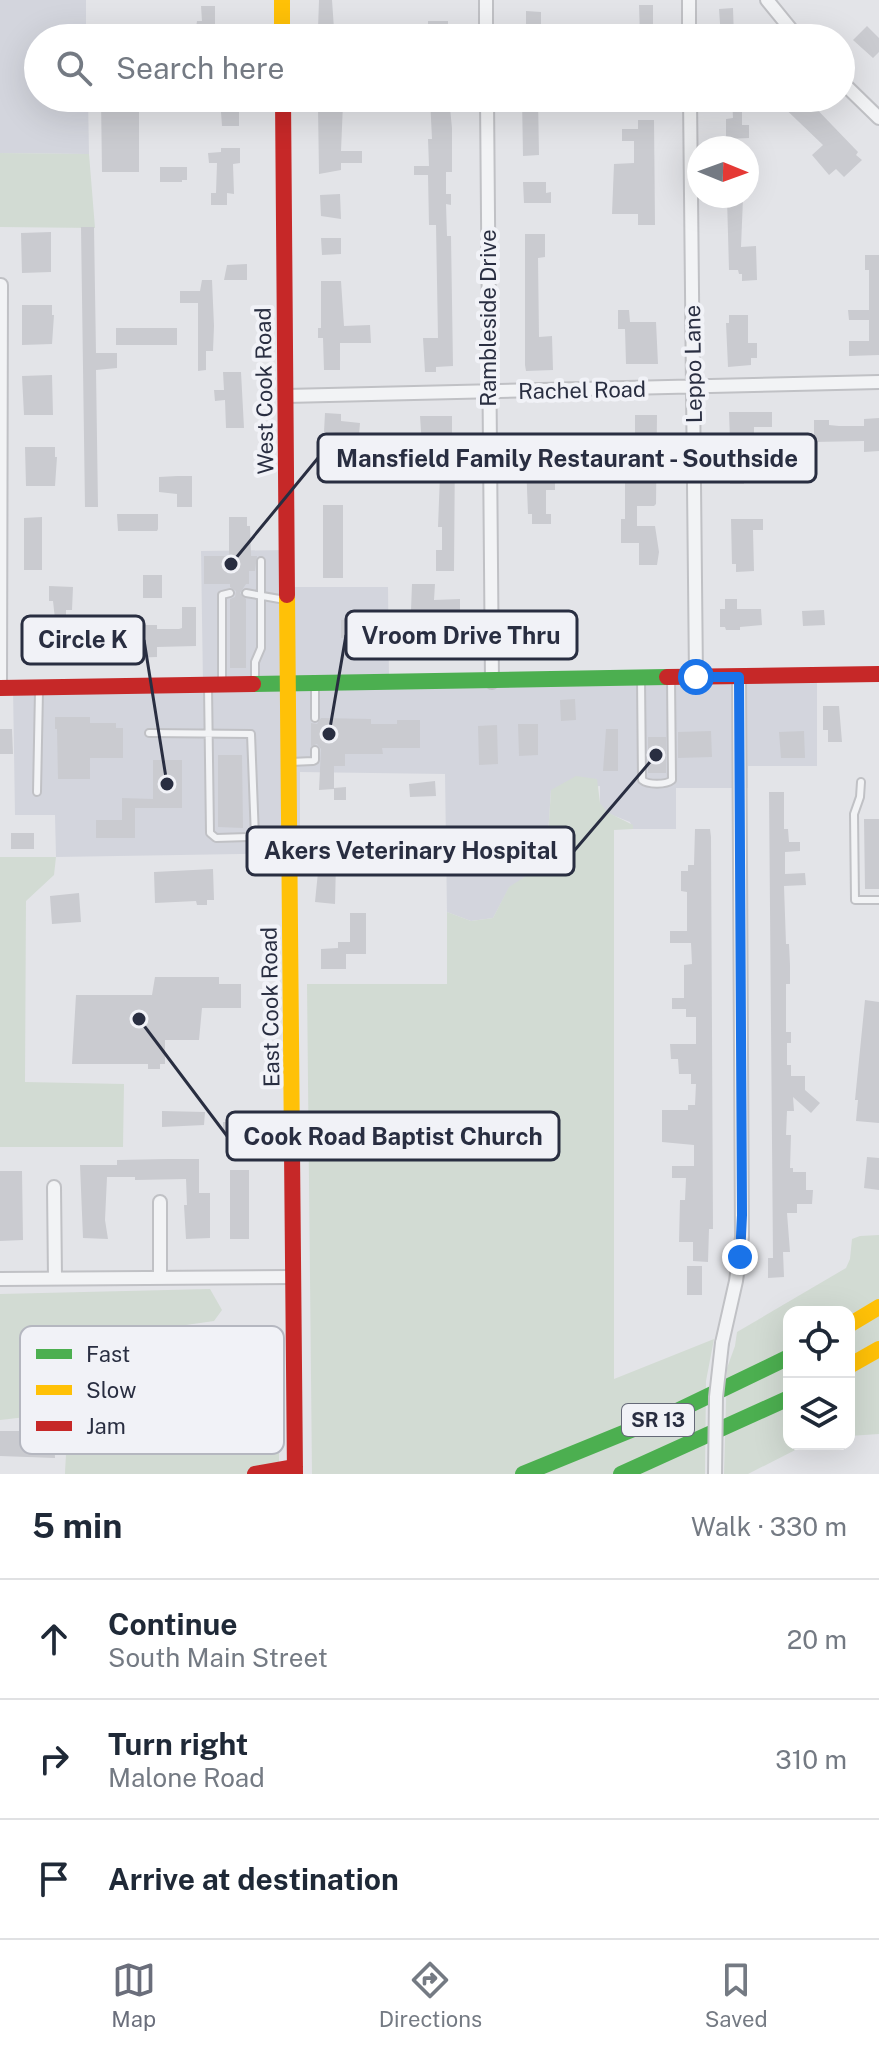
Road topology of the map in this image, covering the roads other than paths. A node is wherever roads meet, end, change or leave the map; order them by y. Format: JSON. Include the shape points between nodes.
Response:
{"nodes":[{"id":1,"x":282,"y":0,"type":"edge"},
{"id":2,"x":486,"y":0,"type":"edge"},
{"id":3,"x":689,"y":0,"type":"edge"},
{"id":4,"x":767,"y":0,"type":"edge"},
{"id":5,"x":282,"y":24,"type":"edge"},
{"id":6,"x":486,"y":24,"type":"edge"},
{"id":7,"x":689,"y":24,"type":"edge"},
{"id":8,"x":787,"y":24,"type":"edge"},
{"id":9,"x":855,"y":95,"type":"edge"},
{"id":10,"x":283,"y":112,"type":"edge"},
{"id":11,"x":487,"y":112,"type":"edge"},
{"id":12,"x":690,"y":112,"type":"edge"},
{"id":13,"x":879,"y":118,"type":"edge"},
{"id":14,"x":1,"y":285,"type":"edge"},
{"id":15,"x":879,"y":382,"type":"edge"},
{"id":16,"x":693,"y":388,"type":"junction"},
{"id":17,"x":489,"y":392,"type":"junction"},
{"id":18,"x":286,"y":396,"type":"junction"},
{"id":19,"x":261,"y":561,"type":"dead end"},
{"id":20,"x":230,"y":593,"type":"dead end"},
{"id":21,"x":246,"y":593,"type":"dead end"},
{"id":22,"x":261,"y":597,"type":"junction"},
{"id":23,"x":288,"y":600,"type":"junction"},
{"id":24,"x":879,"y":674,"type":"edge"},
{"id":25,"x":696,"y":677,"type":"junction"},
{"id":26,"x":739,"y":677,"type":"junction"},
{"id":27,"x":671,"y":678,"type":"junction"},
{"id":28,"x":641,"y":679,"type":"junction"},
{"id":29,"x":492,"y":682,"type":"junction"},
{"id":30,"x":255,"y":684,"type":"junction"},
{"id":31,"x":290,"y":684,"type":"junction"},
{"id":32,"x":315,"y":684,"type":"junction"},
{"id":33,"x":215,"y":685,"type":"junction"},
{"id":34,"x":39,"y":687,"type":"junction"},
{"id":35,"x":0,"y":688,"type":"edge"},
{"id":36,"x":315,"y":718,"type":"dead end"},
{"id":37,"x":149,"y":733,"type":"dead end"},
{"id":38,"x":208,"y":733,"type":"junction"},
{"id":39,"x":315,"y":750,"type":"dead end"},
{"id":40,"x":290,"y":762,"type":"junction"},
{"id":41,"x":861,"y":782,"type":"dead end"},
{"id":42,"x":37,"y":792,"type":"dead end"},
{"id":43,"x":290,"y":836,"type":"junction"},
{"id":44,"x":255,"y":837,"type":"junction"},
{"id":45,"x":879,"y":900,"type":"edge"},
{"id":46,"x":54,"y":1187,"type":"dead end"},
{"id":47,"x":160,"y":1202,"type":"dead end"},
{"id":48,"x":293,"y":1277,"type":"junction"},
{"id":49,"x":55,"y":1278,"type":"junction"},
{"id":50,"x":160,"y":1278,"type":"junction"},
{"id":51,"x":0,"y":1279,"type":"edge"},
{"id":52,"x":879,"y":1307,"type":"edge"},
{"id":53,"x":855,"y":1321,"type":"edge"},
{"id":54,"x":879,"y":1349,"type":"edge"},
{"id":55,"x":783,"y":1360,"type":"edge"},
{"id":56,"x":855,"y":1363,"type":"edge"},
{"id":57,"x":783,"y":1401,"type":"edge"},
{"id":58,"x":295,"y":1471,"type":"edge"},
{"id":59,"x":255,"y":1474,"type":"edge"},
{"id":60,"x":523,"y":1474,"type":"edge"},
{"id":61,"x":621,"y":1474,"type":"edge"},
{"id":62,"x":715,"y":1474,"type":"edge"}],
"edges":[{"from":1,"to":5,"type":"main road"},
{"from":2,"to":6,"type":"street"},
{"from":3,"to":7,"type":"street"},
{"from":4,"to":8,"type":"street"},
{"from":9,"to":13,"type":"street"},
{"from":10,"to":18,"type":"main road","name":"West Cook Road"},
{"from":11,"to":17,"type":"street","name":"Rambleside Drive"},
{"from":12,"to":16,"type":"street","name":"Leppo Lane"},
{"from":14,"to":35,"type":"street"},
{"from":15,"to":16,"type":"street","name":"Rachel Road"},
{"from":16,"to":17,"type":"street","name":"Rachel Road"},
{"from":16,"to":25,"type":"street","name":"Leppo Lane"},
{"from":17,"to":18,"type":"street","name":"Rachel Road"},
{"from":17,"to":29,"type":"street","name":"Rambleside Drive"},
{"from":18,"to":23,"type":"main road","name":"West Cook Road"},
{"from":19,"to":22,"type":"lane"},
{"from":20,"to":33,"type":"lane","via":[[222,595]]},
{"from":21,"to":22,"type":"lane"},
{"from":22,"to":23,"type":"lane"},
{"from":22,"to":30,"type":"lane"},
{"from":23,"to":31,"type":"main road","name":"West Cook Road"},
{"from":24,"to":26,"type":"main road"},
{"from":25,"to":26,"type":"main road"},
{"from":25,"to":27,"type":"main road"},
{"from":26,"to":62,"type":"street","bridge":true,"via":[[742,1237],[722,1343]]},
{"from":27,"to":28,"type":"main road"},
{"from":27,"to":28,"type":"lane","via":[[668,783],[642,780]]},
{"from":28,"to":29,"type":"main road"},
{"from":29,"to":32,"type":"main road"},
{"from":30,"to":31,"type":"main road"},
{"from":30,"to":33,"type":"main road"},
{"from":31,"to":32,"type":"main road"},
{"from":31,"to":40,"type":"main road","name":"East Cook Road"},
{"from":32,"to":36,"type":"lane"},
{"from":33,"to":34,"type":"main road"},
{"from":33,"to":38,"type":"lane"},
{"from":34,"to":35,"type":"main road"},
{"from":34,"to":42,"type":"lane"},
{"from":37,"to":38,"type":"lane"},
{"from":38,"to":44,"type":"lane","via":[[210,833],[216,838]]},
{"from":38,"to":44,"type":"lane","via":[[253,736]]},
{"from":39,"to":40,"type":"lane","via":[[313,761]]},
{"from":40,"to":43,"type":"main road","name":"East Cook Road"},
{"from":41,"to":45,"type":"lane","via":[[854,814],[855,900]]},
{"from":43,"to":44,"type":"lane"},
{"from":43,"to":48,"type":"main road","name":"East Cook Road"},
{"from":46,"to":49,"type":"street"},
{"from":47,"to":50,"type":"street"},
{"from":48,"to":50,"type":"street"},
{"from":48,"to":58,"type":"main road","name":"East Cook Road"},
{"from":49,"to":50,"type":"street"},
{"from":49,"to":51,"type":"street"},
{"from":52,"to":53,"type":"main road"},
{"from":54,"to":56,"type":"main road"},
{"from":55,"to":60,"type":"main road","number":"SR 13","via":[[675,1412]]},
{"from":57,"to":61,"type":"main road","number":"SR 13"},
{"from":58,"to":59,"type":"main road"}]}
